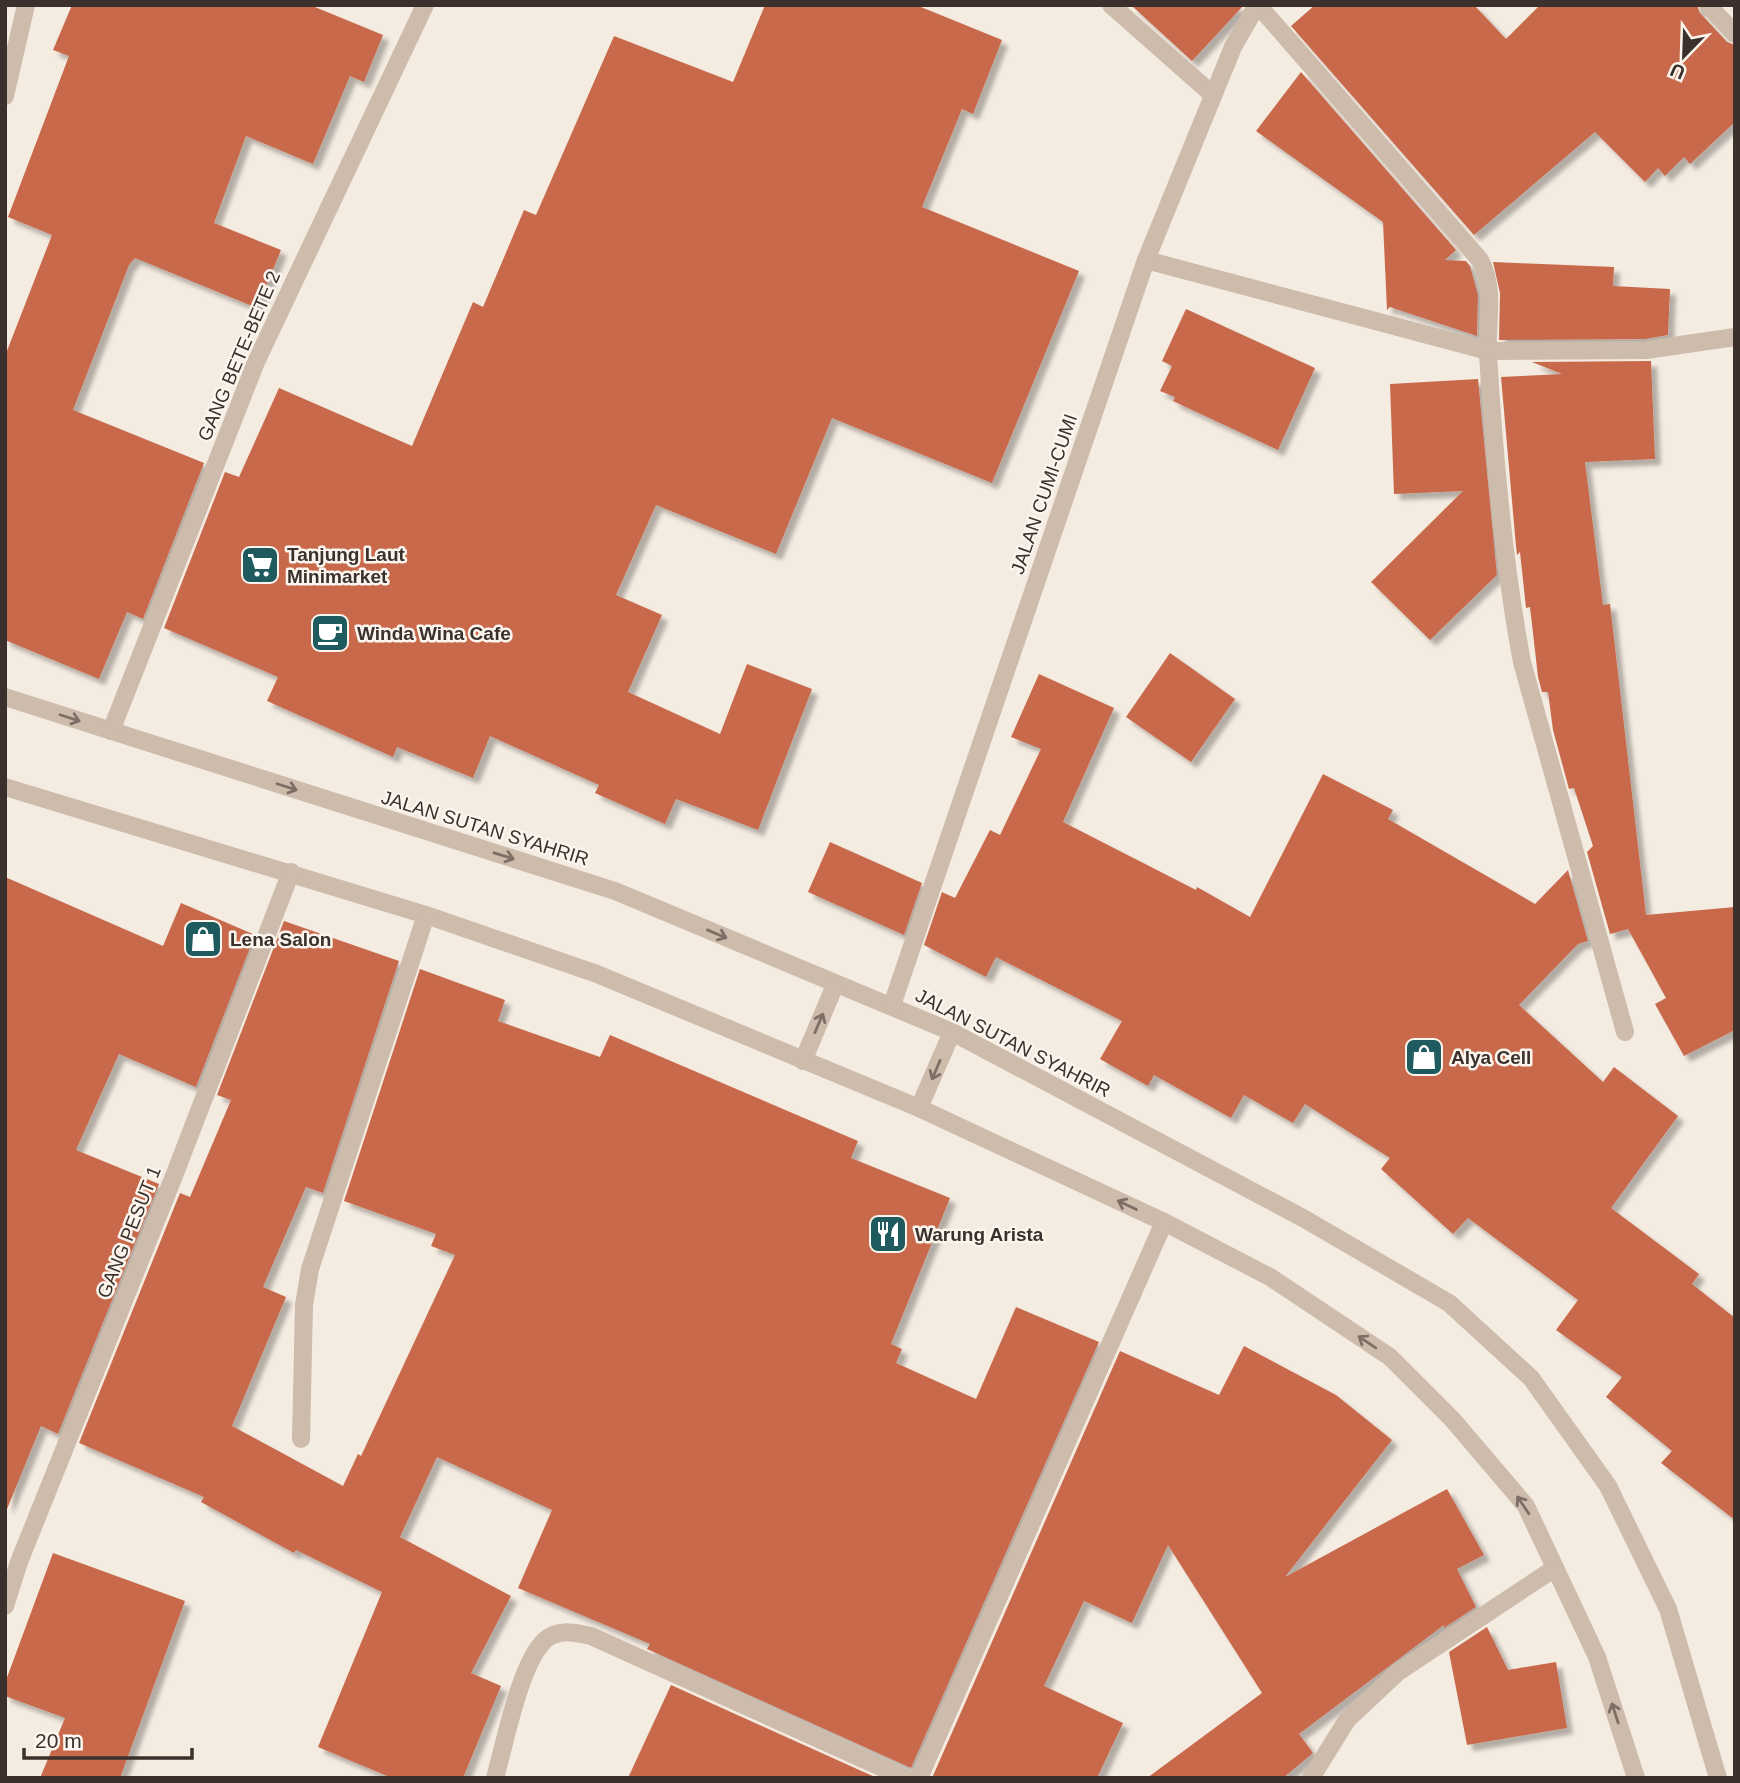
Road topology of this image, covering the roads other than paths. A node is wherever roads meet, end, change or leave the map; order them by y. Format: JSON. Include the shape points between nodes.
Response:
{"nodes":[{"id":1,"x":26,"y":5,"type":"edge"},
{"id":2,"x":425,"y":5,"type":"edge"},
{"id":3,"x":1111,"y":5,"type":"edge"},
{"id":4,"x":1258,"y":5,"type":"edge"},
{"id":5,"x":1708,"y":5,"type":"edge"},
{"id":6,"x":1735,"y":34,"type":"edge"},
{"id":7,"x":1213,"y":95,"type":"junction"},
{"id":8,"x":5,"y":96,"type":"edge"},
{"id":9,"x":1146,"y":260,"type":"junction"},
{"id":10,"x":1735,"y":337,"type":"edge"},
{"id":11,"x":1488,"y":351,"type":"junction"},
{"id":12,"x":5,"y":697,"type":"edge"},
{"id":13,"x":111,"y":731,"type":"junction"},
{"id":14,"x":5,"y":787,"type":"edge"},
{"id":15,"x":290,"y":873,"type":"junction"},
{"id":16,"x":426,"y":915,"type":"junction"},
{"id":17,"x":835,"y":985,"type":"junction"},
{"id":18,"x":892,"y":1005,"type":"junction"},
{"id":19,"x":952,"y":1032,"type":"junction"},
{"id":20,"x":1625,"y":1032,"type":"dead end"},
{"id":21,"x":803,"y":1061,"type":"junction"},
{"id":22,"x":919,"y":1108,"type":"junction"},
{"id":23,"x":1164,"y":1222,"type":"junction"},
{"id":24,"x":301,"y":1439,"type":"dead end"},
{"id":25,"x":1555,"y":1568,"type":"junction"},
{"id":26,"x":5,"y":1606,"type":"edge"},
{"id":27,"x":495,"y":1778,"type":"edge"},
{"id":28,"x":905,"y":1778,"type":"edge"},
{"id":29,"x":919,"y":1778,"type":"edge"},
{"id":30,"x":1311,"y":1778,"type":"edge"},
{"id":31,"x":1636,"y":1778,"type":"edge"},
{"id":32,"x":1718,"y":1778,"type":"edge"}],
"edges":[{"from":1,"to":8,"type":"street"},
{"from":2,"to":13,"type":"street","name":"GANG BETE-BETE 2","via":[[256,362]]},
{"from":3,"to":7,"type":"street"},
{"from":4,"to":7,"type":"street","name":"JALAN CUMI-CUMI","via":[[1233,47]]},
{"from":4,"to":11,"type":"street","via":[[1479,260],[1489,277]]},
{"from":5,"to":6,"type":"street"},
{"from":7,"to":9,"type":"street","name":"JALAN CUMI-CUMI"},
{"from":9,"to":11,"type":"street"},
{"from":9,"to":18,"type":"street","name":"JALAN CUMI-CUMI"},
{"from":10,"to":11,"type":"street","via":[[1646,350]]},
{"from":11,"to":20,"type":"street","via":[[1511,601],[1522,662]]},
{"from":12,"to":13,"type":"street","name":"JALAN SUTAN SYAHRIR","one_way":true},
{"from":13,"to":17,"type":"street","name":"JALAN SUTAN SYAHRIR","one_way":true,"via":[[615,891]]},
{"from":14,"to":15,"type":"street"},
{"from":15,"to":16,"type":"street"},
{"from":15,"to":26,"type":"street","name":"GANG PESUT 1"},
{"from":16,"to":21,"type":"street","via":[[597,974]]},
{"from":16,"to":24,"type":"street","via":[[310,1269],[304,1305]]},
{"from":17,"to":18,"type":"street","name":"JALAN SUTAN SYAHRIR"},
{"from":21,"to":17,"type":"street","one_way":true},
{"from":18,"to":19,"type":"street","name":"JALAN SUTAN SYAHRIR"},
{"from":19,"to":22,"type":"street","one_way":true},
{"from":19,"to":32,"type":"street","name":"JALAN SUTAN SYAHRIR","via":[[1303,1218],[1449,1303],[1531,1378],[1608,1486],[1668,1609]]},
{"from":21,"to":22,"type":"street"},
{"from":23,"to":22,"type":"street","one_way":true},
{"from":25,"to":23,"type":"street","one_way":true,"via":[[1526,1506],[1452,1419],[1390,1357],[1270,1277]]},
{"from":23,"to":29,"type":"street"},
{"from":25,"to":30,"type":"street","via":[[1398,1672],[1347,1720]]},
{"from":31,"to":25,"type":"street","one_way":true,"via":[[1597,1657]]},
{"from":27,"to":28,"type":"street","via":[[528,1664],[546,1639],[567,1631],[591,1636]]}]}
